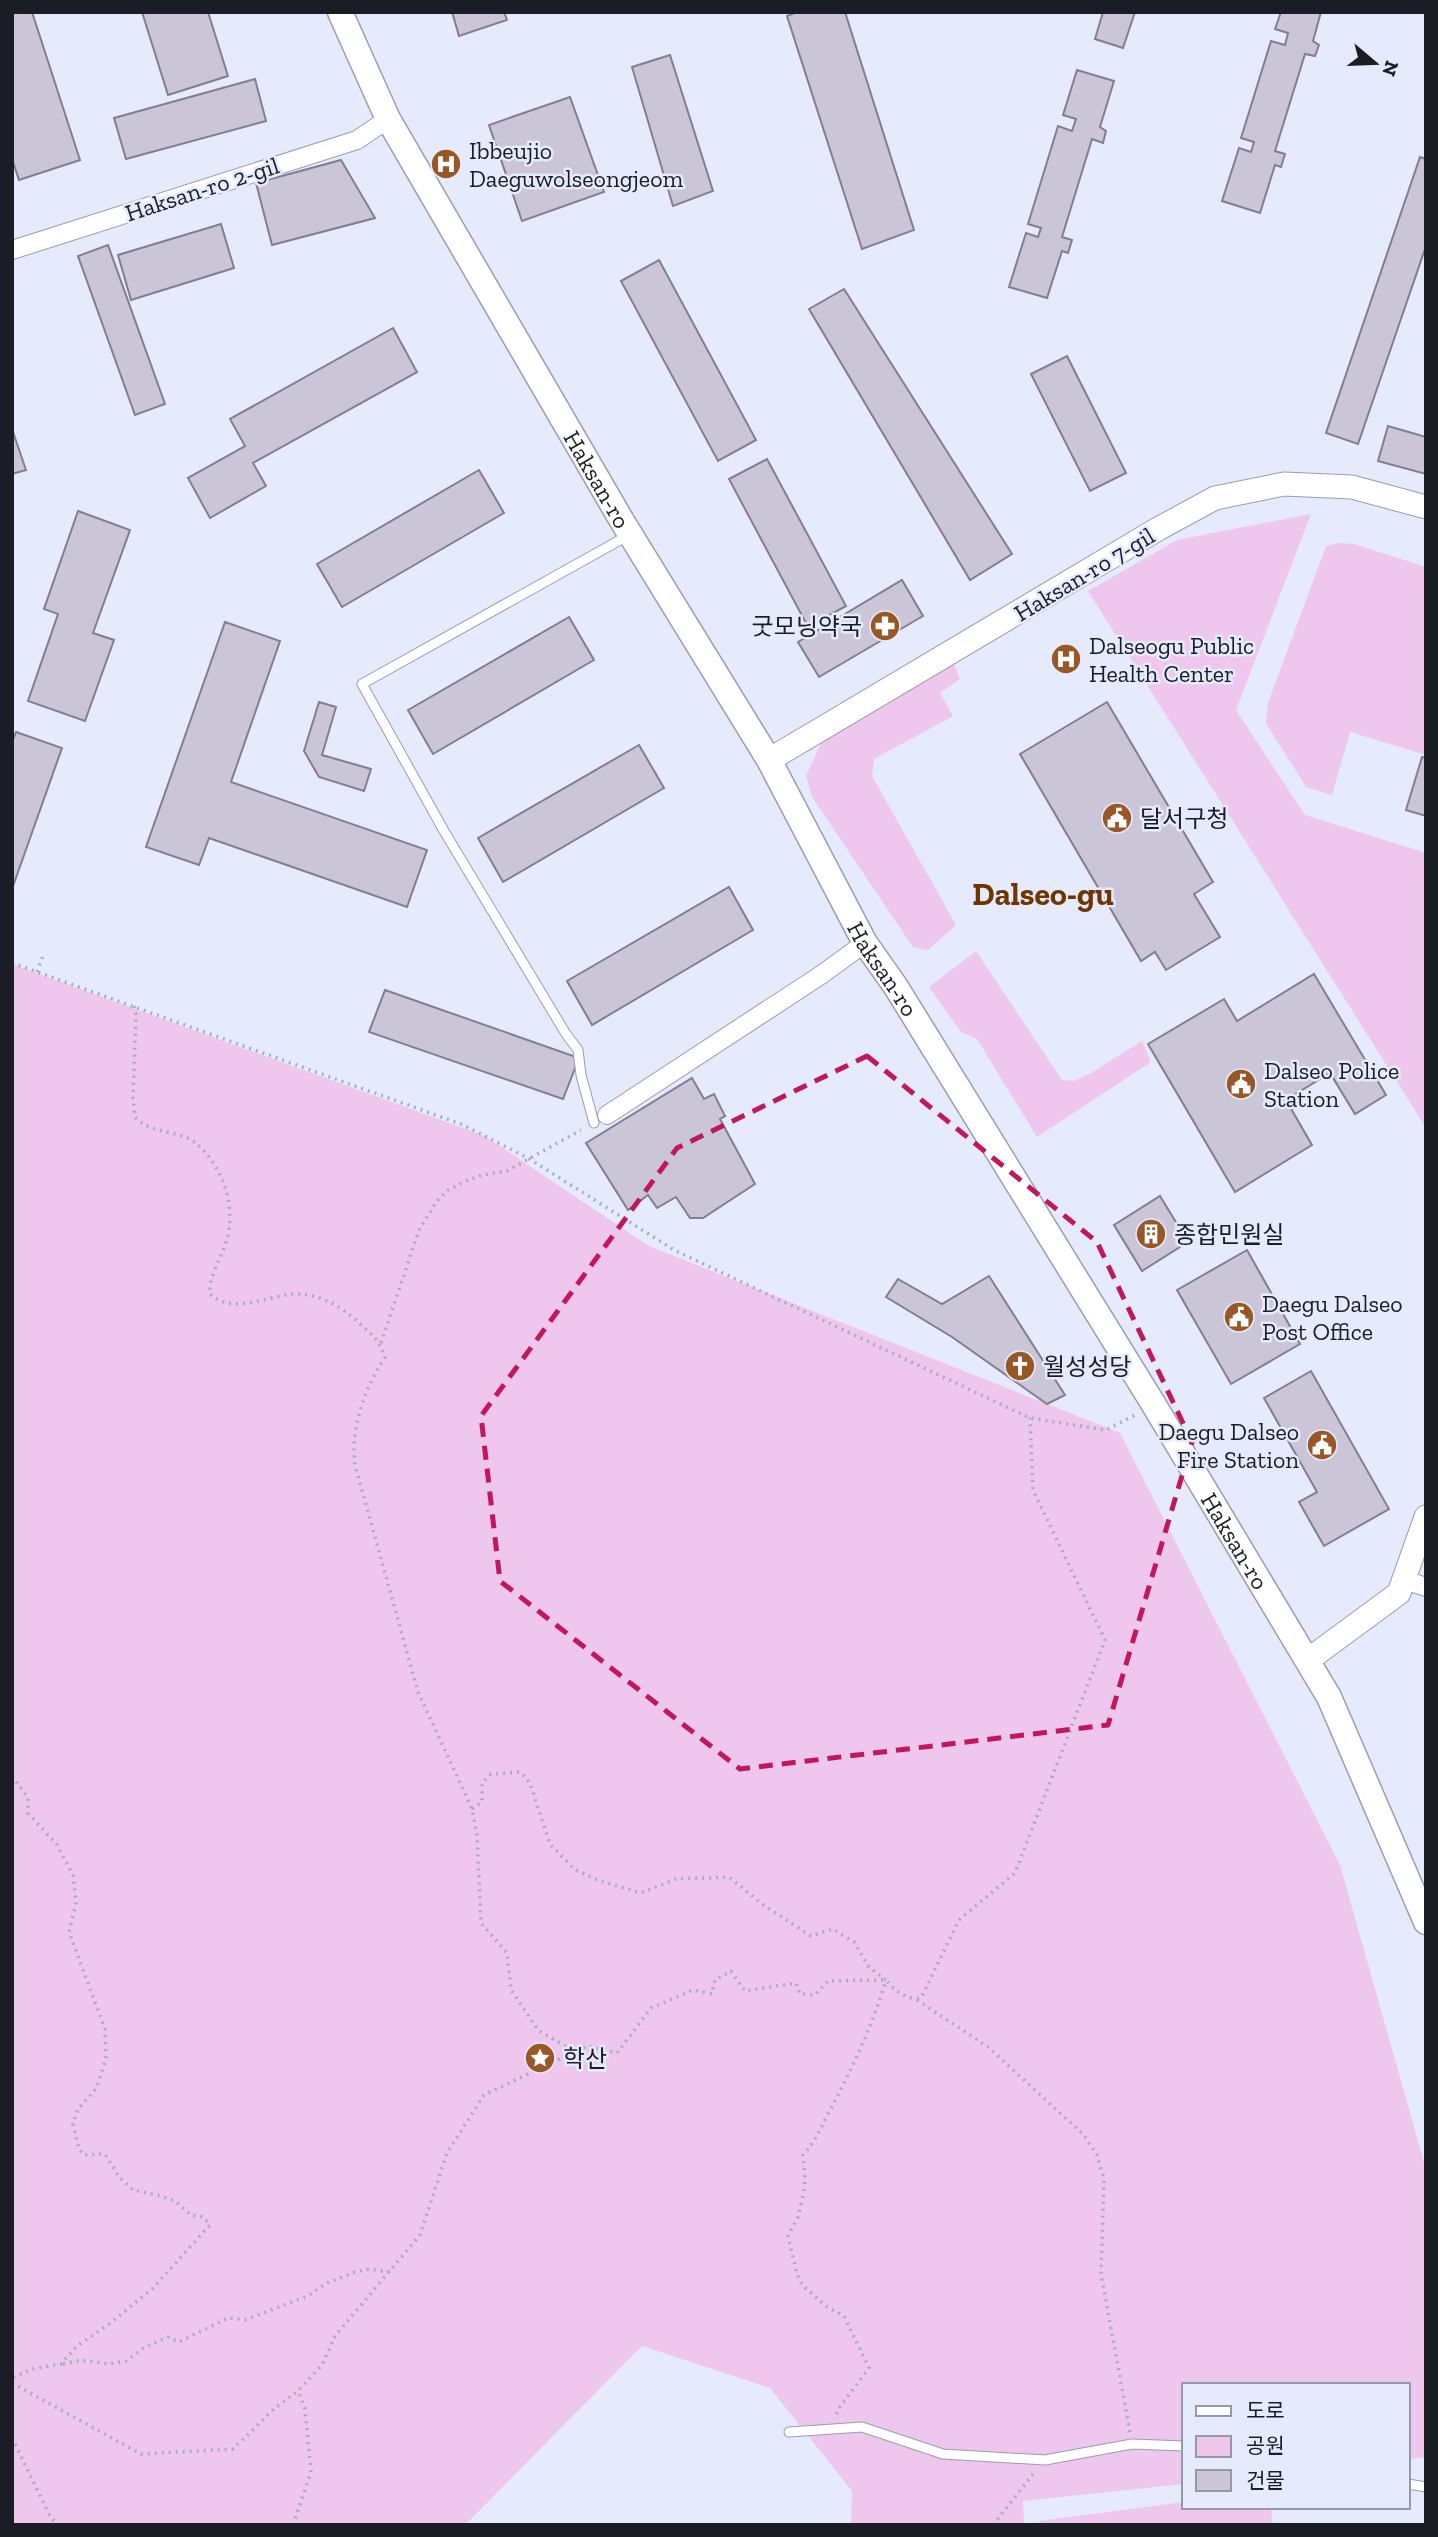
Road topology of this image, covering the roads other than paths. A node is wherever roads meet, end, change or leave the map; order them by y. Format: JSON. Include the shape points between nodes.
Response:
{"nodes":[{"id":1,"x":340,"y":12,"type":"edge"},
{"id":2,"x":388,"y":119,"type":"junction"},
{"id":3,"x":12,"y":250,"type":"edge"},
{"id":4,"x":1426,"y":507,"type":"edge"},
{"id":5,"x":631,"y":534,"type":"junction"},
{"id":6,"x":769,"y":760,"type":"junction"},
{"id":7,"x":865,"y":943,"type":"junction"},
{"id":8,"x":600,"y":1119,"type":"joint"},
{"id":9,"x":1426,"y":1517,"type":"edge"},
{"id":10,"x":1415,"y":1584,"type":"edge"},
{"id":11,"x":1308,"y":1660,"type":"junction"},
{"id":12,"x":1426,"y":1922,"type":"edge"},
{"id":13,"x":789,"y":2432,"type":"dead end"},
{"id":14,"x":1182,"y":2446,"type":"edge"}],
"edges":[{"from":1,"to":2,"type":"main road","name":"Haksan-ro"},
{"from":2,"to":3,"type":"street","name":"Haksan-ro 2-gil","via":[[356,139]]},
{"from":2,"to":5,"type":"main road","name":"Haksan-ro"},
{"from":4,"to":6,"type":"street","name":"Haksan-ro 7-gil","via":[[1352,487],[1284,484],[1215,498]]},
{"from":5,"to":6,"type":"main road","name":"Haksan-ro"},
{"from":5,"to":8,"type":"lane","via":[[362,684],[444,831],[578,1050],[581,1075]]},
{"from":6,"to":7,"type":"main road","name":"Haksan-ro"},
{"from":7,"to":8,"type":"street"},
{"from":7,"to":11,"type":"main road","name":"Haksan-ro"},
{"from":9,"to":10,"type":"street"},
{"from":10,"to":11,"type":"street"},
{"from":11,"to":12,"type":"main road","name":"Haksan-ro","via":[[1329,1697]]},
{"from":13,"to":14,"type":"lane","via":[[862,2427],[943,2454],[1045,2460],[1132,2444]]}]}
